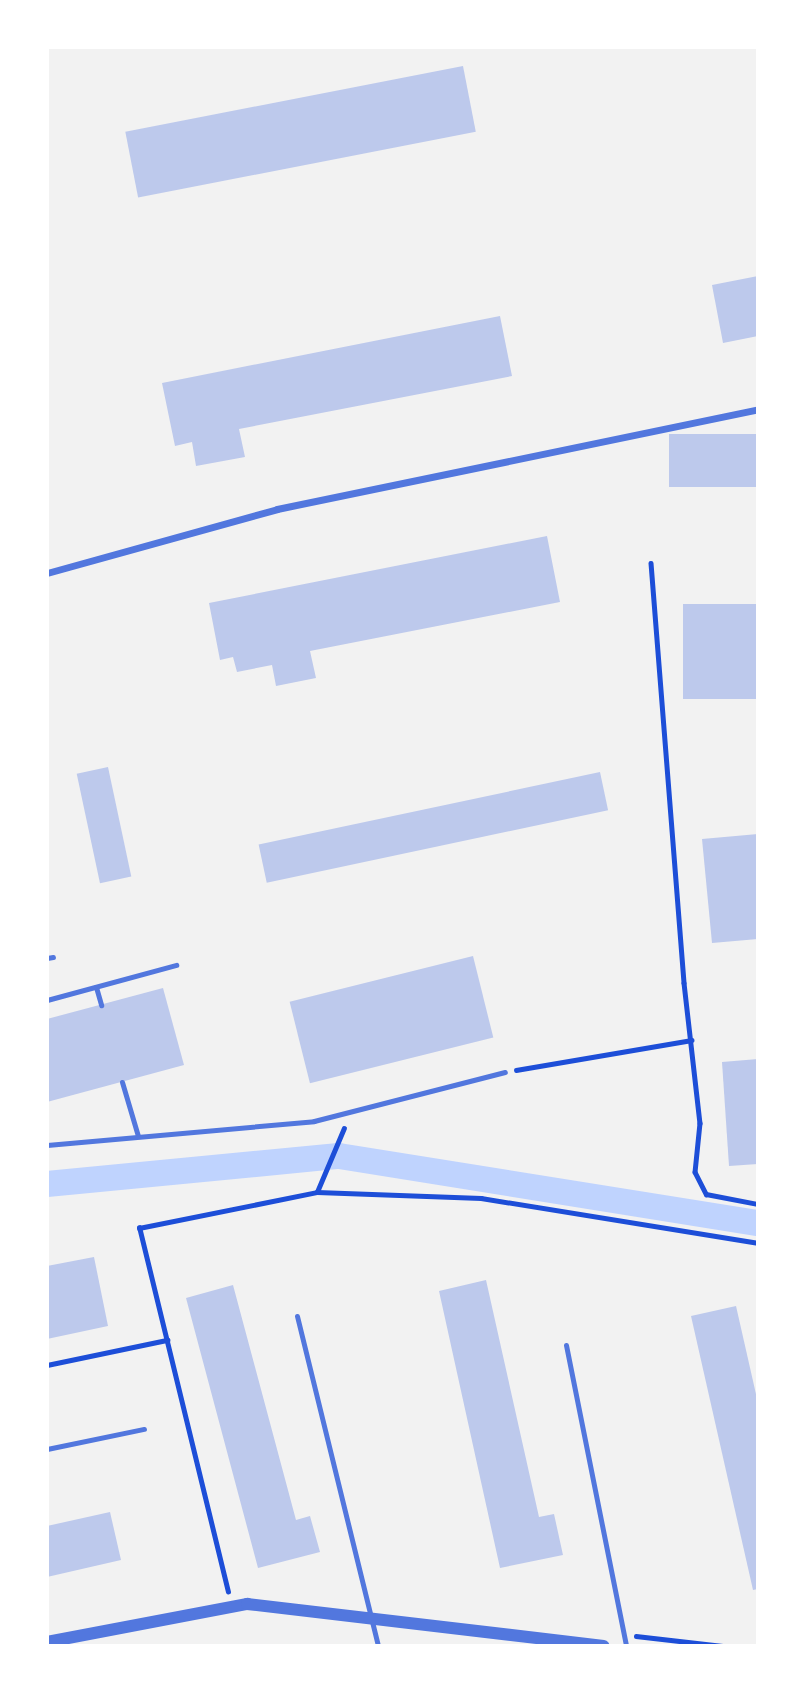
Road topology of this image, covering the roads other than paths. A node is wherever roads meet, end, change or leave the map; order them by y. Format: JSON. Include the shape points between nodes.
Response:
{"nodes":[{"id":1,"x":758,"y":409,"type":"edge"},
{"id":2,"x":47,"y":573,"type":"edge"},
{"id":3,"x":176,"y":965,"type":"dead end"},
{"id":4,"x":96,"y":987,"type":"junction"},
{"id":5,"x":47,"y":1000,"type":"edge"},
{"id":6,"x":101,"y":1004,"type":"dead end"},
{"id":7,"x":505,"y":1072,"type":"road end"},
{"id":8,"x":122,"y":1082,"type":"dead end"},
{"id":9,"x":138,"y":1136,"type":"junction"},
{"id":10,"x":47,"y":1145,"type":"edge"},
{"id":11,"x":298,"y":1316,"type":"dead end"},
{"id":12,"x":566,"y":1345,"type":"dead end"},
{"id":13,"x":144,"y":1429,"type":"dead end"},
{"id":14,"x":47,"y":1449,"type":"edge"},
{"id":15,"x":372,"y":1621,"type":"junction"},
{"id":16,"x":47,"y":1642,"type":"edge"},
{"id":17,"x":377,"y":1646,"type":"edge"},
{"id":18,"x":604,"y":1646,"type":"edge"},
{"id":19,"x":626,"y":1646,"type":"edge"}],
"edges":[{"from":1,"to":2,"type":"street","via":[[277,509]]},
{"from":3,"to":4,"type":"lane"},
{"from":4,"to":5,"type":"lane"},
{"from":4,"to":6,"type":"lane"},
{"from":7,"to":9,"type":"lane","via":[[314,1121]]},
{"from":8,"to":9,"type":"lane"},
{"from":9,"to":10,"type":"lane"},
{"from":11,"to":15,"type":"lane"},
{"from":12,"to":19,"type":"lane"},
{"from":13,"to":14,"type":"lane"},
{"from":15,"to":16,"type":"street","via":[[247,1604]]},
{"from":15,"to":17,"type":"lane"},
{"from":15,"to":18,"type":"street"}]}
